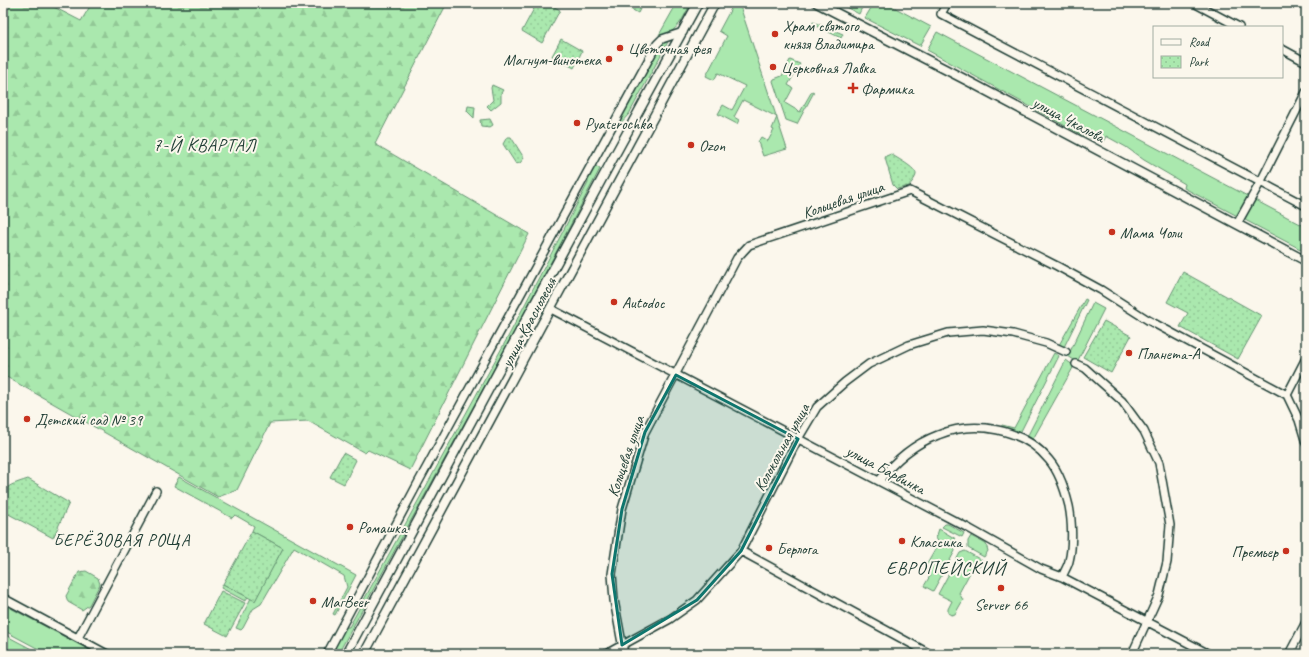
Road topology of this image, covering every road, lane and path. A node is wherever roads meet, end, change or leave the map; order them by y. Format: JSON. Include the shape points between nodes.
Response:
{"nodes":[{"id":1,"x":698,"y":3,"type":"edge"},
{"id":2,"x":715,"y":3,"type":"edge"},
{"id":3,"x":817,"y":3,"type":"edge"},
{"id":4,"x":947,"y":3,"type":"edge"},
{"id":5,"x":1194,"y":3,"type":"edge"},
{"id":6,"x":1237,"y":26,"type":"edge"},
{"id":7,"x":683,"y":32,"type":"junction"},
{"id":8,"x":1283,"y":50,"type":"edge"},
{"id":9,"x":1306,"y":62,"type":"edge"},
{"id":10,"x":1306,"y":92,"type":"edge"},
{"id":11,"x":1260,"y":182,"type":"junction"},
{"id":12,"x":1306,"y":206,"type":"edge"},
{"id":13,"x":1237,"y":224,"type":"junction"},
{"id":14,"x":1306,"y":261,"type":"edge"},
{"id":15,"x":551,"y":309,"type":"junction"},
{"id":16,"x":1066,"y":352,"type":"dead end"},
{"id":17,"x":1306,"y":358,"type":"edge"},
{"id":18,"x":1076,"y":364,"type":"dead end"},
{"id":19,"x":676,"y":375,"type":"junction"},
{"id":20,"x":1287,"y":395,"type":"junction"},
{"id":21,"x":798,"y":439,"type":"junction"},
{"id":22,"x":1306,"y":443,"type":"edge"},
{"id":23,"x":879,"y":481,"type":"junction"},
{"id":24,"x":156,"y":491,"type":"dead end"},
{"id":25,"x":741,"y":551,"type":"junction"},
{"id":26,"x":1062,"y":577,"type":"junction"},
{"id":27,"x":3,"y":598,"type":"edge"},
{"id":28,"x":1147,"y":622,"type":"junction"},
{"id":29,"x":1306,"y":622,"type":"edge"},
{"id":30,"x":78,"y":638,"type":"junction"},
{"id":31,"x":622,"y":645,"type":"junction"},
{"id":32,"x":107,"y":654,"type":"edge"},
{"id":33,"x":326,"y":654,"type":"edge"},
{"id":34,"x":346,"y":654,"type":"edge"},
{"id":35,"x":364,"y":654,"type":"edge"},
{"id":36,"x":606,"y":654,"type":"edge"},
{"id":37,"x":624,"y":654,"type":"edge"},
{"id":38,"x":930,"y":654,"type":"edge"},
{"id":39,"x":1132,"y":654,"type":"edge"},
{"id":40,"x":1208,"y":654,"type":"edge"},
{"id":41,"x":1289,"y":654,"type":"edge"}],
"edges":[{"from":1,"to":7,"type":"street","name":"улица Краснолесья"},
{"from":2,"to":15,"type":"street","name":"улица Краснолесья"},
{"from":3,"to":13,"type":"street","name":"улица Чкалова"},
{"from":4,"to":11,"type":"street","name":"улица Чкалова","via":[[941,14]]},
{"from":5,"to":6,"type":"street"},
{"from":7,"to":33,"type":"street","name":"улица Краснолесья","via":[[662,39],[657,44]]},
{"from":7,"to":34,"type":"street","name":"улица Краснолесья"},
{"from":8,"to":9,"type":"street"},
{"from":10,"to":11,"type":"street"},
{"from":11,"to":12,"type":"street","name":"улица Чкалова"},
{"from":11,"to":13,"type":"street"},
{"from":13,"to":14,"type":"street","name":"улица Чкалова"},
{"from":15,"to":19,"type":"street","name":"улица Барвинка"},
{"from":15,"to":35,"type":"street","name":"улица Краснолесья"},
{"from":16,"to":21,"type":"street","name":"Колокольная улица","via":[[1046,343],[1013,334],[983,330],[948,333],[909,345],[869,364],[845,382],[817,407]]},
{"from":17,"to":20,"type":"street"},
{"from":18,"to":28,"type":"street","via":[[1085,368],[1122,401],[1144,431],[1159,463],[1170,525],[1168,554],[1159,595]]},
{"from":19,"to":20,"type":"street","name":"Кольцевая улица","via":[[737,258],[749,245],[910,191],[1057,266],[1148,320]]},
{"from":19,"to":21,"type":"street","name":"улица Барвинка"},
{"from":19,"to":31,"type":"street","name":"Кольцевая улица","via":[[645,432],[622,509],[612,574]]},
{"from":20,"to":22,"type":"street"},
{"from":21,"to":23,"type":"street","name":"улица Барвинка"},
{"from":21,"to":25,"type":"street","name":"Колокольная улица"},
{"from":23,"to":26,"type":"street","name":"улица Барвинка"},
{"from":23,"to":26,"type":"street","via":[[891,466],[922,442],[953,430],[987,427],[1029,442],[1048,459],[1060,476],[1067,495],[1071,540],[1069,561]]},
{"from":24,"to":30,"type":"street"},
{"from":25,"to":31,"type":"street","name":"Колокольная улица","via":[[697,600],[670,619]]},
{"from":25,"to":38,"type":"street"},
{"from":26,"to":28,"type":"street","name":"улица Барвинка"},
{"from":27,"to":30,"type":"street"},
{"from":28,"to":39,"type":"street"},
{"from":28,"to":40,"type":"street","name":"улица Барвинка"},
{"from":29,"to":41,"type":"street"},
{"from":30,"to":32,"type":"street"},
{"from":31,"to":36,"type":"street","name":"Колокольная улица"},
{"from":31,"to":37,"type":"street","name":"Кольцевая улица"}]}
